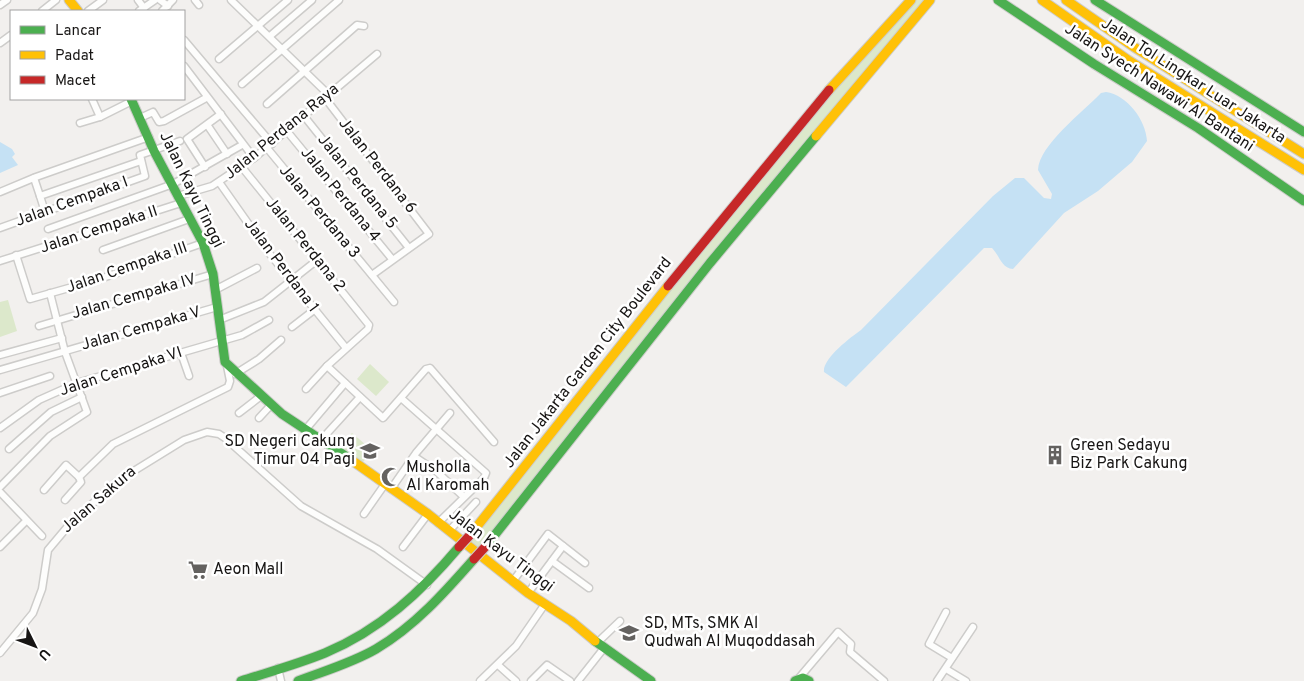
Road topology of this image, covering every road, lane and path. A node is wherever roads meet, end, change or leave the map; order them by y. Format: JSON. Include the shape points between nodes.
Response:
{"nodes":[{"id":1,"x":7,"y":0,"type":"edge"},
{"id":2,"x":56,"y":0,"type":"edge"},
{"id":3,"x":103,"y":0,"type":"edge"},
{"id":4,"x":138,"y":0,"type":"edge"},
{"id":5,"x":155,"y":0,"type":"edge"},
{"id":6,"x":160,"y":0,"type":"edge"},
{"id":7,"x":173,"y":0,"type":"edge"},
{"id":8,"x":288,"y":0,"type":"edge"},
{"id":9,"x":312,"y":0,"type":"edge"},
{"id":10,"x":339,"y":0,"type":"edge"},
{"id":11,"x":912,"y":0,"type":"edge"},
{"id":12,"x":930,"y":0,"type":"edge"},
{"id":13,"x":1042,"y":0,"type":"edge"},
{"id":14,"x":1066,"y":0,"type":"edge"},
{"id":15,"x":1095,"y":0,"type":"edge"},
{"id":16,"x":235,"y":1,"type":"edge"},
{"id":17,"x":1001,"y":2,"type":"edge"},
{"id":18,"x":0,"y":5,"type":"edge"},
{"id":19,"x":168,"y":6,"type":"junction"},
{"id":20,"x":141,"y":9,"type":"edge"},
{"id":21,"x":43,"y":10,"type":"edge"},
{"id":22,"x":89,"y":10,"type":"edge"},
{"id":23,"x":163,"y":10,"type":"edge"},
{"id":24,"x":258,"y":25,"type":"junction"},
{"id":25,"x":364,"y":26,"type":"dead end"},
{"id":26,"x":270,"y":36,"type":"junction"},
{"id":27,"x":185,"y":41,"type":"edge"},
{"id":28,"x":282,"y":48,"type":"junction"},
{"id":29,"x":377,"y":54,"type":"dead end"},
{"id":30,"x":219,"y":59,"type":"dead end"},
{"id":31,"x":851,"y":64,"type":"junction"},
{"id":32,"x":185,"y":67,"type":"edge"},
{"id":33,"x":304,"y":70,"type":"junction"},
{"id":34,"x":865,"y":76,"type":"junction"},
{"id":35,"x":242,"y":84,"type":"dead end"},
{"id":36,"x":327,"y":97,"type":"junction"},
{"id":37,"x":206,"y":98,"type":"junction"},
{"id":38,"x":92,"y":100,"type":"edge"},
{"id":39,"x":132,"y":100,"type":"edge"},
{"id":40,"x":268,"y":104,"type":"dead end"},
{"id":41,"x":221,"y":114,"type":"junction"},
{"id":42,"x":304,"y":116,"type":"junction"},
{"id":43,"x":100,"y":117,"type":"junction"},
{"id":44,"x":140,"y":118,"type":"junction"},
{"id":45,"x":80,"y":123,"type":"dead end"},
{"id":46,"x":208,"y":126,"type":"junction"},
{"id":47,"x":286,"y":130,"type":"junction"},
{"id":48,"x":1304,"y":132,"type":"edge"},
{"id":49,"x":149,"y":137,"type":"junction"},
{"id":50,"x":180,"y":141,"type":"dead end"},
{"id":51,"x":242,"y":145,"type":"junction"},
{"id":52,"x":269,"y":146,"type":"junction"},
{"id":53,"x":154,"y":151,"type":"junction"},
{"id":54,"x":227,"y":154,"type":"junction"},
{"id":55,"x":1304,"y":154,"type":"edge"},
{"id":56,"x":254,"y":158,"type":"junction"},
{"id":57,"x":141,"y":161,"type":"junction"},
{"id":58,"x":241,"y":166,"type":"junction"},
{"id":59,"x":205,"y":167,"type":"junction"},
{"id":60,"x":1304,"y":170,"type":"edge"},
{"id":61,"x":34,"y":178,"type":"junction"},
{"id":62,"x":219,"y":182,"type":"junction"},
{"id":63,"x":173,"y":184,"type":"junction"},
{"id":64,"x":0,"y":192,"type":"edge"},
{"id":65,"x":40,"y":196,"type":"junction"},
{"id":66,"x":180,"y":199,"type":"junction"},
{"id":67,"x":1304,"y":201,"type":"edge"},
{"id":68,"x":45,"y":212,"type":"junction"},
{"id":69,"x":189,"y":219,"type":"junction"},
{"id":70,"x":0,"y":228,"type":"edge"},
{"id":71,"x":48,"y":229,"type":"dead end"},
{"id":72,"x":712,"y":231,"type":"junction"},
{"id":73,"x":203,"y":242,"type":"junction"},
{"id":74,"x":726,"y":244,"type":"junction"},
{"id":75,"x":409,"y":248,"type":"junction"},
{"id":76,"x":103,"y":250,"type":"dead end"},
{"id":77,"x":16,"y":256,"type":"junction"},
{"id":78,"x":392,"y":259,"type":"junction"},
{"id":79,"x":0,"y":261,"type":"edge"},
{"id":80,"x":316,"y":261,"type":"junction"},
{"id":81,"x":257,"y":268,"type":"dead end"},
{"id":82,"x":213,"y":274,"type":"junction"},
{"id":83,"x":372,"y":275,"type":"junction"},
{"id":84,"x":291,"y":281,"type":"junction"},
{"id":85,"x":215,"y":290,"type":"junction"},
{"id":86,"x":50,"y":293,"type":"junction"},
{"id":87,"x":394,"y":302,"type":"dead end"},
{"id":88,"x":217,"y":307,"type":"junction"},
{"id":89,"x":314,"y":310,"type":"junction"},
{"id":90,"x":58,"y":320,"type":"junction"},
{"id":91,"x":219,"y":320,"type":"junction"},
{"id":92,"x":269,"y":320,"type":"dead end"},
{"id":93,"x":39,"y":326,"type":"dead end"},
{"id":94,"x":292,"y":327,"type":"dead end"},
{"id":95,"x":62,"y":338,"type":"junction"},
{"id":96,"x":281,"y":340,"type":"dead end"},
{"id":97,"x":221,"y":342,"type":"junction"},
{"id":98,"x":346,"y":348,"type":"junction"},
{"id":99,"x":65,"y":352,"type":"junction"},
{"id":100,"x":181,"y":353,"type":"junction"},
{"id":101,"x":0,"y":355,"type":"edge"},
{"id":102,"x":227,"y":366,"type":"junction"},
{"id":103,"x":327,"y":366,"type":"junction"},
{"id":104,"x":0,"y":370,"type":"edge"},
{"id":105,"x":235,"y":374,"type":"junction"},
{"id":106,"x":50,"y":376,"type":"dead end"},
{"id":107,"x":189,"y":376,"type":"dead end"},
{"id":108,"x":76,"y":383,"type":"junction"},
{"id":109,"x":345,"y":383,"type":"junction"},
{"id":110,"x":306,"y":388,"type":"dead end"},
{"id":111,"x":0,"y":393,"type":"edge"},
{"id":112,"x":261,"y":396,"type":"junction"},
{"id":113,"x":360,"y":397,"type":"junction"},
{"id":114,"x":82,"y":398,"type":"junction"},
{"id":115,"x":402,"y":398,"type":"junction"},
{"id":116,"x":271,"y":405,"type":"junction"},
{"id":117,"x":450,"y":412,"type":"dead end"},
{"id":118,"x":239,"y":413,"type":"dead end"},
{"id":119,"x":259,"y":418,"type":"dead end"},
{"id":120,"x":1,"y":424,"type":"edge"},
{"id":121,"x":436,"y":428,"type":"junction"},
{"id":122,"x":306,"y":429,"type":"junction"},
{"id":123,"x":321,"y":440,"type":"junction"},
{"id":124,"x":494,"y":442,"type":"dead end"},
{"id":125,"x":9,"y":449,"type":"dead end"},
{"id":126,"x":415,"y":457,"type":"junction"},
{"id":127,"x":79,"y":476,"type":"junction"},
{"id":128,"x":388,"y":486,"type":"junction"},
{"id":129,"x":0,"y":487,"type":"edge"},
{"id":130,"x":44,"y":490,"type":"dead end"},
{"id":131,"x":0,"y":492,"type":"edge"},
{"id":132,"x":464,"y":497,"type":"junction"},
{"id":133,"x":65,"y":500,"type":"dead end"},
{"id":134,"x":476,"y":502,"type":"dead end"},
{"id":135,"x":364,"y":514,"type":"dead end"},
{"id":136,"x":428,"y":514,"type":"junction"},
{"id":137,"x":26,"y":521,"type":"junction"},
{"id":138,"x":438,"y":523,"type":"junction"},
{"id":139,"x":449,"y":531,"type":"junction"},
{"id":140,"x":42,"y":536,"type":"dead end"},
{"id":141,"x":563,"y":546,"type":"junction"},
{"id":142,"x":0,"y":547,"type":"edge"},
{"id":143,"x":403,"y":547,"type":"dead end"},
{"id":144,"x":552,"y":561,"type":"junction"},
{"id":145,"x":585,"y":563,"type":"dead end"},
{"id":146,"x":513,"y":581,"type":"junction"},
{"id":147,"x":427,"y":585,"type":"junction"},
{"id":148,"x":589,"y":588,"type":"dead end"},
{"id":149,"x":528,"y":593,"type":"junction"},
{"id":150,"x":545,"y":604,"type":"junction"},
{"id":151,"x":946,"y":612,"type":"dead end"},
{"id":152,"x":620,"y":621,"type":"dead end"},
{"id":153,"x":973,"y":626,"type":"dead end"},
{"id":154,"x":601,"y":645,"type":"junction"},
{"id":155,"x":0,"y":653,"type":"edge"},
{"id":156,"x":952,"y":658,"type":"junction"},
{"id":157,"x":498,"y":664,"type":"junction"},
{"id":158,"x":278,"y":668,"type":"junction"},
{"id":159,"x":946,"y":669,"type":"junction"},
{"id":160,"x":797,"y":680,"type":"edge"},
{"id":161,"x":241,"y":681,"type":"edge"},
{"id":162,"x":281,"y":681,"type":"edge"},
{"id":163,"x":298,"y":681,"type":"edge"},
{"id":164,"x":480,"y":681,"type":"edge"},
{"id":165,"x":516,"y":681,"type":"edge"},
{"id":166,"x":531,"y":681,"type":"edge"},
{"id":167,"x":570,"y":681,"type":"edge"},
{"id":168,"x":578,"y":681,"type":"edge"},
{"id":169,"x":651,"y":681,"type":"edge"},
{"id":170,"x":809,"y":681,"type":"edge"},
{"id":171,"x":884,"y":681,"type":"edge"},
{"id":172,"x":937,"y":681,"type":"edge"},
{"id":173,"x":966,"y":681,"type":"edge"}],
"edges":[{"from":1,"to":18,"type":"street"},
{"from":2,"to":21,"type":"street"},
{"from":3,"to":22,"type":"street"},
{"from":4,"to":20,"type":"street"},
{"from":5,"to":20,"type":"street"},
{"from":6,"to":19,"type":"street"},
{"from":7,"to":19,"type":"street"},
{"from":8,"to":24,"type":"street"},
{"from":9,"to":26,"type":"street"},
{"from":10,"to":28,"type":"street"},
{"from":11,"to":31,"type":"main road","name":"Jalan Jakarta Garden City Boulevard"},
{"from":12,"to":34,"type":"main road","name":"Jalan Jakarta Garden City Boulevard"},
{"from":13,"to":60,"type":"main road","name":"Jalan Tol Lingkar Luar Jakarta","via":[[1128,60]]},
{"from":14,"to":55,"type":"main road","name":"Jalan Tol Lingkar Luar Jakarta","via":[[1134,47]]},
{"from":15,"to":48,"type":"main road"},
{"from":16,"to":24,"type":"street","name":"Jalan Perdana 6"},
{"from":17,"to":67,"type":"main road","name":"Jalan Syech Nawawi Al Bantani","via":[[1198,128]]},
{"from":19,"to":23,"type":"street"},
{"from":24,"to":26,"type":"street","name":"Jalan Perdana 6"},
{"from":24,"to":30,"type":"street"},
{"from":25,"to":33,"type":"street","via":[[357,25]]},
{"from":26,"to":28,"type":"street","name":"Jalan Perdana 6"},
{"from":27,"to":52,"type":"street","name":"Jalan Perdana 3"},
{"from":28,"to":33,"type":"street","name":"Jalan Perdana 6"},
{"from":28,"to":35,"type":"street"},
{"from":29,"to":36,"type":"street","name":"Jalan Perdana Raya"},
{"from":31,"to":34,"type":"main road"},
{"from":31,"to":72,"type":"main road","name":"Jalan Jakarta Garden City Boulevard"},
{"from":32,"to":37,"type":"street"},
{"from":33,"to":36,"type":"street","name":"Jalan Perdana 6"},
{"from":33,"to":40,"type":"street"},
{"from":34,"to":74,"type":"main road","name":"Jalan Jakarta Garden City Boulevard"},
{"from":36,"to":42,"type":"street","name":"Jalan Perdana Raya"},
{"from":36,"to":75,"type":"street","name":"Jalan Perdana 6","via":[[428,235]]},
{"from":37,"to":41,"type":"street"},
{"from":37,"to":44,"type":"street","via":[[164,121],[158,122],[153,112]]},
{"from":38,"to":43,"type":"street"},
{"from":39,"to":43,"type":"street"},
{"from":39,"to":44,"type":"main road","name":"Jalan Kayu Tinggi"},
{"from":41,"to":46,"type":"street"},
{"from":41,"to":51,"type":"street"},
{"from":42,"to":47,"type":"street","name":"Jalan Perdana Raya"},
{"from":42,"to":75,"type":"street","name":"Jalan Perdana 5"},
{"from":43,"to":45,"type":"street"},
{"from":44,"to":49,"type":"main road","name":"Jalan Kayu Tinggi"},
{"from":46,"to":54,"type":"street"},
{"from":46,"to":59,"type":"street","via":[[187,139]]},
{"from":47,"to":52,"type":"street","name":"Jalan Perdana Raya"},
{"from":47,"to":78,"type":"street","name":"Jalan Perdana 4"},
{"from":49,"to":53,"type":"main road","name":"Jalan Kayu Tinggi"},
{"from":49,"to":61,"type":"street"},
{"from":50,"to":53,"type":"street"},
{"from":51,"to":54,"type":"street"},
{"from":51,"to":56,"type":"street"},
{"from":52,"to":56,"type":"street","name":"Jalan Perdana Raya"},
{"from":52,"to":83,"type":"street","name":"Jalan Perdana 3"},
{"from":53,"to":57,"type":"street","via":[[140,155]]},
{"from":53,"to":63,"type":"main road","name":"Jalan Kayu Tinggi"},
{"from":54,"to":59,"type":"street"},
{"from":56,"to":58,"type":"street","name":"Jalan Perdana Raya"},
{"from":57,"to":65,"type":"street"},
{"from":57,"to":68,"type":"street","name":"Jalan Cempaka I","via":[[144,176]]},
{"from":58,"to":62,"type":"street","name":"Jalan Perdana Raya"},
{"from":58,"to":80,"type":"street","name":"Jalan Perdana 2"},
{"from":59,"to":63,"type":"street"},
{"from":61,"to":64,"type":"street"},
{"from":61,"to":65,"type":"street"},
{"from":62,"to":66,"type":"street","name":"Jalan Perdana Raya"},
{"from":62,"to":84,"type":"street","name":"Jalan Perdana 1"},
{"from":63,"to":66,"type":"main road","name":"Jalan Kayu Tinggi"},
{"from":63,"to":71,"type":"street"},
{"from":65,"to":68,"type":"street"},
{"from":66,"to":69,"type":"main road","name":"Jalan Kayu Tinggi"},
{"from":66,"to":77,"type":"street","name":"Jalan Cempaka II","via":[[99,231]]},
{"from":68,"to":70,"type":"street","name":"Jalan Cempaka I"},
{"from":69,"to":73,"type":"main road","name":"Jalan Kayu Tinggi"},
{"from":69,"to":76,"type":"street"},
{"from":72,"to":74,"type":"main road"},
{"from":72,"to":147,"type":"main road","name":"Jalan Jakarta Garden City Boulevard","bridge":true},
{"from":73,"to":82,"type":"main road","name":"Jalan Kayu Tinggi"},
{"from":73,"to":86,"type":"street","name":"Jalan Cempaka III","via":[[97,280]]},
{"from":74,"to":163,"type":"main road","name":"Jalan Jakarta Garden City Boulevard","bridge":true,"via":[[486,546],[443,595],[413,623],[375,650]]},
{"from":75,"to":78,"type":"street"},
{"from":77,"to":79,"type":"street","name":"Jalan Cempaka II"},
{"from":77,"to":86,"type":"street","name":"Jalan Cempaka III","via":[[30,299]]},
{"from":78,"to":83,"type":"street"},
{"from":80,"to":84,"type":"street"},
{"from":80,"to":98,"type":"street","name":"Jalan Perdana 2","via":[[369,325]]},
{"from":81,"to":85,"type":"street"},
{"from":82,"to":85,"type":"main road","name":"Jalan Kayu Tinggi"},
{"from":82,"to":90,"type":"street","name":"Jalan Cempaka IV"},
{"from":83,"to":87,"type":"street","name":"Jalan Perdana 3"},
{"from":84,"to":89,"type":"street","name":"Jalan Perdana 1"},
{"from":84,"to":91,"type":"street","via":[[264,302]]},
{"from":85,"to":88,"type":"main road","name":"Jalan Kayu Tinggi"},
{"from":86,"to":90,"type":"street","name":"Jalan Cempaka III"},
{"from":88,"to":91,"type":"main road","name":"Jalan Kayu Tinggi"},
{"from":88,"to":99,"type":"street","name":"Jalan Cempaka V"},
{"from":89,"to":94,"type":"street"},
{"from":89,"to":98,"type":"street","name":"Jalan Perdana 1"},
{"from":90,"to":93,"type":"street"},
{"from":90,"to":95,"type":"street","name":"Jalan Cempaka IV"},
{"from":91,"to":97,"type":"main road","name":"Jalan Kayu Tinggi"},
{"from":92,"to":97,"type":"street","name":"Jalan Cempaka VI"},
{"from":95,"to":99,"type":"street","name":"Jalan Cempaka IV"},
{"from":95,"to":101,"type":"street"},
{"from":96,"to":105,"type":"street"},
{"from":97,"to":100,"type":"street","name":"Jalan Cempaka VI"},
{"from":97,"to":102,"type":"main road","name":"Jalan Kayu Tinggi"},
{"from":98,"to":103,"type":"street"},
{"from":99,"to":104,"type":"street","name":"Jalan Cempaka V"},
{"from":99,"to":108,"type":"street","name":"Jalan Cempaka V"},
{"from":100,"to":107,"type":"street"},
{"from":100,"to":108,"type":"street","name":"Jalan Cempaka VI"},
{"from":102,"to":105,"type":"main road","name":"Jalan Kayu Tinggi"},
{"from":102,"to":127,"type":"street","via":[[228,387],[113,444]]},
{"from":103,"to":109,"type":"street"},
{"from":103,"to":110,"type":"street"},
{"from":105,"to":112,"type":"main road","name":"Jalan Kayu Tinggi"},
{"from":106,"to":111,"type":"street"},
{"from":108,"to":114,"type":"street","name":"Jalan Cempaka V"},
{"from":108,"to":120,"type":"street","name":"Jalan Cempaka VI","via":[[39,400]]},
{"from":109,"to":113,"type":"street"},
{"from":109,"to":122,"type":"street"},
{"from":112,"to":116,"type":"main road","name":"Jalan Kayu Tinggi"},
{"from":112,"to":118,"type":"street"},
{"from":113,"to":115,"type":"street","via":[[383,418]]},
{"from":113,"to":123,"type":"street"},
{"from":114,"to":125,"type":"street","via":[[51,412]]},
{"from":114,"to":129,"type":"street","via":[[87,413],[50,436]]},
{"from":115,"to":121,"type":"street"},
{"from":115,"to":124,"type":"street","via":[[428,368],[431,369]]},
{"from":116,"to":119,"type":"street"},
{"from":116,"to":122,"type":"main road","name":"Jalan Kayu Tinggi"},
{"from":117,"to":121,"type":"street"},
{"from":121,"to":126,"type":"street"},
{"from":121,"to":132,"type":"street","via":[[486,473]]},
{"from":122,"to":123,"type":"main road","name":"Jalan Kayu Tinggi"},
{"from":123,"to":128,"type":"main road","name":"Jalan Kayu Tinggi"},
{"from":126,"to":128,"type":"street"},
{"from":126,"to":132,"type":"street"},
{"from":127,"to":130,"type":"street","via":[[66,465]]},
{"from":127,"to":133,"type":"street","via":[[81,482]]},
{"from":128,"to":135,"type":"street"},
{"from":128,"to":136,"type":"main road","name":"Jalan Kayu Tinggi"},
{"from":131,"to":137,"type":"street"},
{"from":132,"to":138,"type":"street"},
{"from":134,"to":139,"type":"street"},
{"from":136,"to":138,"type":"main road","name":"Jalan Kayu Tinggi"},
{"from":136,"to":143,"type":"street"},
{"from":137,"to":140,"type":"street"},
{"from":137,"to":142,"type":"street"},
{"from":138,"to":139,"type":"main road","name":"Jalan Kayu Tinggi"},
{"from":139,"to":146,"type":"main road","name":"Jalan Kayu Tinggi"},
{"from":141,"to":144,"type":"street"},
{"from":141,"to":145,"type":"street"},
{"from":141,"to":146,"type":"street","via":[[546,535]]},
{"from":144,"to":148,"type":"street"},
{"from":144,"to":149,"type":"street"},
{"from":146,"to":149,"type":"main road","name":"Jalan Kayu Tinggi"},
{"from":147,"to":155,"type":"street","name":"Jalan Sakura","via":[[377,549],[301,506],[225,438],[213,433],[200,433],[122,477],[53,542],[46,558],[36,607],[25,626]]},
{"from":147,"to":158,"type":"main road","name":"Jalan Jakarta Garden City Boulevard","via":[[402,608],[366,632],[335,649]]},
{"from":149,"to":150,"type":"main road","name":"Jalan Kayu Tinggi"},
{"from":150,"to":154,"type":"main road","name":"Jalan Kayu Tinggi"},
{"from":150,"to":157,"type":"street","via":[[527,632]]},
{"from":151,"to":156,"type":"street","via":[[929,644]]},
{"from":152,"to":154,"type":"street"},
{"from":153,"to":156,"type":"street"},
{"from":154,"to":168,"type":"street"},
{"from":154,"to":169,"type":"main road","name":"Jalan Kayu Tinggi"},
{"from":156,"to":159,"type":"street"},
{"from":157,"to":164,"type":"street"},
{"from":157,"to":165,"type":"street"},
{"from":158,"to":161,"type":"main road","name":"Jalan Jakarta Garden City Boulevard"},
{"from":158,"to":162,"type":"street"},
{"from":159,"to":172,"type":"street"},
{"from":159,"to":173,"type":"street"},
{"from":160,"to":170,"type":"main road"},
{"from":160,"to":171,"type":"street","via":[[836,633],[851,644],[852,653]]},
{"from":166,"to":167,"type":"street","via":[[547,666]]}]}
